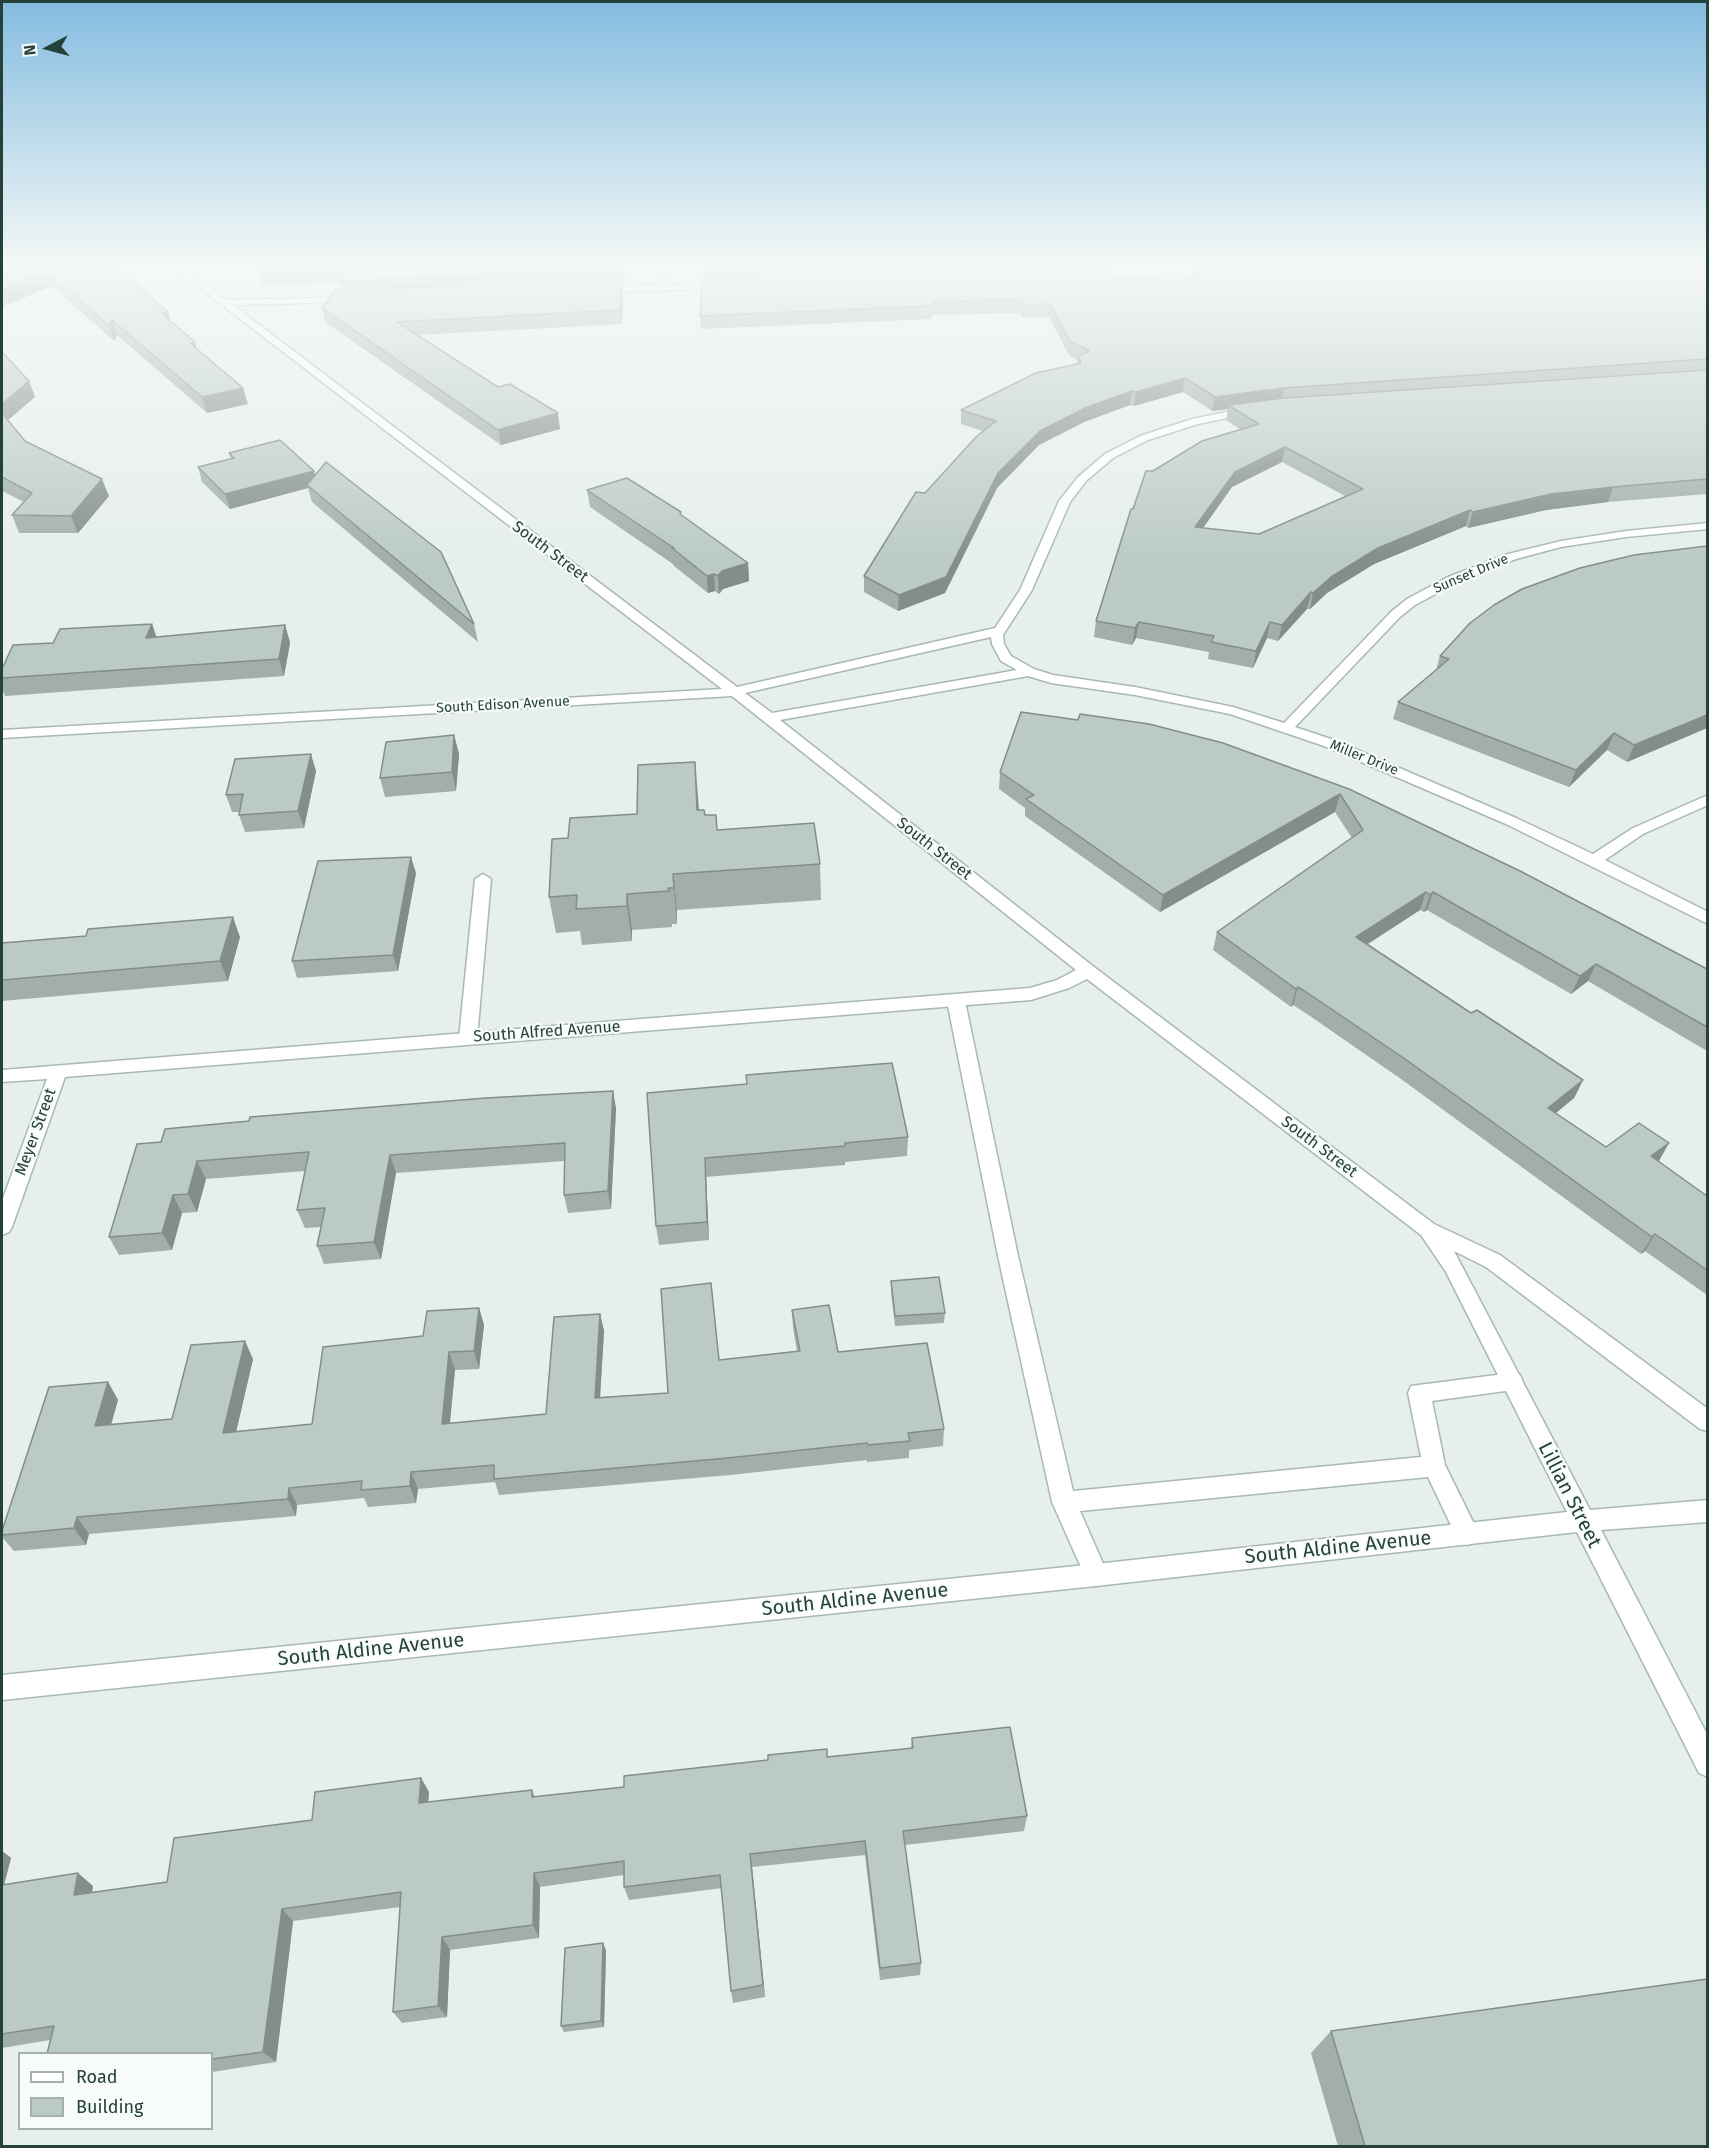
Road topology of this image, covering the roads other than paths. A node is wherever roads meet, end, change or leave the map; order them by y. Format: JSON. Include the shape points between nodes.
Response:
{"nodes":[{"id":1,"x":303,"y":362,"type":"edge"},
{"id":2,"x":1264,"y":408,"type":"edge"},
{"id":3,"x":1707,"y":526,"type":"edge"},
{"id":4,"x":999,"y":631,"type":"junction"},
{"id":5,"x":1029,"y":672,"type":"junction"},
{"id":6,"x":734,"y":692,"type":"junction"},
{"id":7,"x":769,"y":718,"type":"junction"},
{"id":8,"x":1287,"y":728,"type":"junction"},
{"id":9,"x":2,"y":734,"type":"edge"},
{"id":10,"x":1707,"y":798,"type":"edge"},
{"id":11,"x":1594,"y":860,"type":"junction"},
{"id":12,"x":483,"y":879,"type":"dead end"},
{"id":13,"x":1707,"y":919,"type":"edge"},
{"id":14,"x":1088,"y":971,"type":"junction"},
{"id":15,"x":956,"y":1001,"type":"junction"},
{"id":16,"x":468,"y":1038,"type":"junction"},
{"id":17,"x":58,"y":1072,"type":"junction"},
{"id":18,"x":2,"y":1076,"type":"edge"},
{"id":19,"x":2,"y":1227,"type":"edge"},
{"id":20,"x":1427,"y":1229,"type":"junction"},
{"id":21,"x":1512,"y":1382,"type":"junction"},
{"id":22,"x":1707,"y":1422,"type":"edge"},
{"id":23,"x":1434,"y":1466,"type":"junction"},
{"id":24,"x":1064,"y":1502,"type":"junction"},
{"id":25,"x":1707,"y":1511,"type":"edge"},
{"id":26,"x":1582,"y":1521,"type":"junction"},
{"id":27,"x":1467,"y":1534,"type":"junction"},
{"id":28,"x":1096,"y":1575,"type":"junction"},
{"id":29,"x":2,"y":1688,"type":"edge"},
{"id":30,"x":1707,"y":1764,"type":"edge"}],
"edges":[{"from":1,"to":6,"type":"street","name":"South Street"},
{"from":2,"to":4,"type":"street","via":[[1178,426],[1129,445],[1098,464],[1065,501],[1026,590]]},
{"from":3,"to":8,"type":"street","name":"Sunset Drive","via":[[1561,544],[1512,556],[1452,580],[1396,614]]},
{"from":4,"to":5,"type":"street","name":"Miller Drive","via":[[996,640],[1003,653]]},
{"from":4,"to":6,"type":"street","name":"South Edison Avenue"},
{"from":5,"to":7,"type":"street"},
{"from":5,"to":8,"type":"street","name":"Miller Drive","via":[[1185,701]]},
{"from":6,"to":7,"type":"street","name":"South Street"},
{"from":6,"to":9,"type":"street","name":"South Edison Avenue"},
{"from":7,"to":14,"type":"street","name":"South Street"},
{"from":8,"to":11,"type":"street","name":"Miller Drive","via":[[1388,767]]},
{"from":10,"to":11,"type":"street","via":[[1638,831]]},
{"from":11,"to":13,"type":"street","name":"Miller Drive"},
{"from":12,"to":16,"type":"street"},
{"from":14,"to":15,"type":"street","name":"South Alfred Avenue","via":[[1041,993]]},
{"from":14,"to":20,"type":"street","name":"South Street"},
{"from":15,"to":16,"type":"street","name":"South Alfred Avenue"},
{"from":15,"to":24,"type":"street"},
{"from":16,"to":17,"type":"street","name":"South Alfred Avenue"},
{"from":17,"to":18,"type":"street","name":"South Alfred Avenue"},
{"from":17,"to":19,"type":"street","name":"Meyer Street"},
{"from":20,"to":21,"type":"street","name":"Lillian Street","via":[[1454,1267]]},
{"from":20,"to":22,"type":"street","name":"South Street","via":[[1494,1261]]},
{"from":21,"to":23,"type":"street","via":[[1419,1393]]},
{"from":21,"to":26,"type":"street","name":"Lillian Street"},
{"from":23,"to":24,"type":"street"},
{"from":23,"to":27,"type":"street"},
{"from":24,"to":28,"type":"street"},
{"from":25,"to":26,"type":"street","name":"South Aldine Avenue"},
{"from":26,"to":27,"type":"street","name":"South Aldine Avenue"},
{"from":26,"to":30,"type":"street","name":"Lillian Street"},
{"from":27,"to":28,"type":"street","name":"South Aldine Avenue"},
{"from":28,"to":29,"type":"street","name":"South Aldine Avenue"}]}
